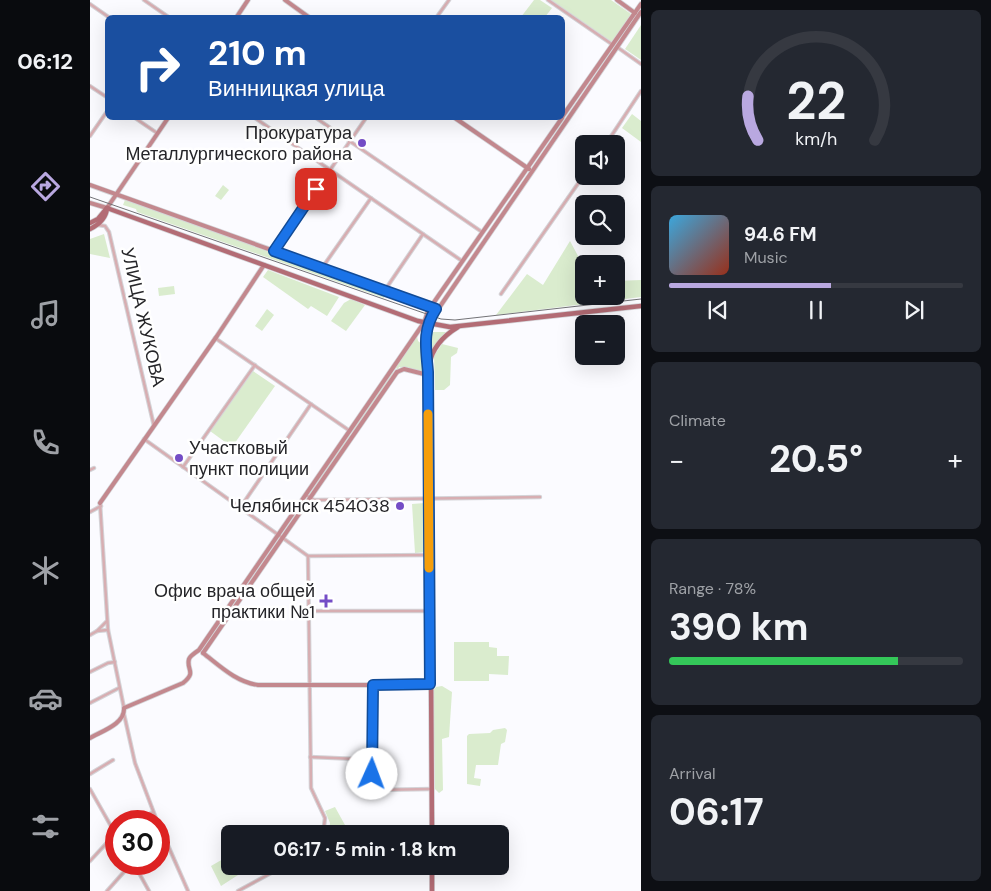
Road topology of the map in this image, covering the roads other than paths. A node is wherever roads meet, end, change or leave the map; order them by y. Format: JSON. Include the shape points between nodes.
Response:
{"nodes":[{"id":1,"x":144,"y":0,"type":"edge"},
{"id":2,"x":248,"y":0,"type":"edge"},
{"id":3,"x":285,"y":0,"type":"edge"},
{"id":4,"x":449,"y":0,"type":"edge"},
{"id":5,"x":548,"y":0,"type":"edge"},
{"id":6,"x":617,"y":0,"type":"edge"},
{"id":7,"x":90,"y":4,"type":"edge"},
{"id":8,"x":641,"y":4,"type":"edge"},
{"id":9,"x":639,"y":14,"type":"edge"},
{"id":10,"x":106,"y":15,"type":"edge"},
{"id":11,"x":166,"y":15,"type":"edge"},
{"id":12,"x":238,"y":15,"type":"edge"},
{"id":13,"x":306,"y":15,"type":"edge"},
{"id":14,"x":438,"y":15,"type":"edge"},
{"id":15,"x":615,"y":46,"type":"junction"},
{"id":16,"x":641,"y":64,"type":"edge"},
{"id":17,"x":90,"y":86,"type":"edge"},
{"id":18,"x":641,"y":91,"type":"edge"},
{"id":19,"x":105,"y":96,"type":"edge"},
{"id":20,"x":565,"y":113,"type":"edge"},
{"id":21,"x":105,"y":114,"type":"edge"},
{"id":22,"x":565,"y":118,"type":"edge"},
{"id":23,"x":138,"y":120,"type":"edge"},
{"id":24,"x":167,"y":120,"type":"edge"},
{"id":25,"x":258,"y":120,"type":"edge"},
{"id":26,"x":319,"y":120,"type":"edge"},
{"id":27,"x":365,"y":120,"type":"edge"},
{"id":28,"x":458,"y":120,"type":"edge"},
{"id":29,"x":560,"y":120,"type":"edge"},
{"id":30,"x":564,"y":120,"type":"edge"},
{"id":31,"x":157,"y":133,"type":"junction"},
{"id":32,"x":612,"y":135,"type":"edge"},
{"id":33,"x":90,"y":136,"type":"edge"},
{"id":34,"x":350,"y":141,"type":"junction"},
{"id":35,"x":530,"y":169,"type":"junction"},
{"id":36,"x":330,"y":170,"type":"junction"},
{"id":37,"x":90,"y":185,"type":"edge"},
{"id":38,"x":577,"y":185,"type":"edge"},
{"id":39,"x":115,"y":195,"type":"junction"},
{"id":40,"x":370,"y":198,"type":"junction"},
{"id":41,"x":90,"y":203,"type":"edge"},
{"id":42,"x":107,"y":208,"type":"junction"},
{"id":43,"x":90,"y":223,"type":"edge"},
{"id":44,"x":96,"y":226,"type":"junction"},
{"id":45,"x":90,"y":230,"type":"edge"},
{"id":46,"x":482,"y":232,"type":"junction"},
{"id":47,"x":423,"y":234,"type":"junction"},
{"id":48,"x":274,"y":251,"type":"junction"},
{"id":49,"x":462,"y":261,"type":"junction"},
{"id":50,"x":467,"y":264,"type":"junction"},
{"id":51,"x":264,"y":265,"type":"junction"},
{"id":52,"x":322,"y":268,"type":"junction"},
{"id":53,"x":385,"y":290,"type":"junction"},
{"id":54,"x":501,"y":294,"type":"dead end"},
{"id":55,"x":432,"y":306,"type":"junction"},
{"id":56,"x":641,"y":306,"type":"edge"},
{"id":57,"x":436,"y":309,"type":"junction"},
{"id":58,"x":425,"y":323,"type":"junction"},
{"id":59,"x":459,"y":326,"type":"junction"},
{"id":60,"x":216,"y":338,"type":"junction"},
{"id":61,"x":255,"y":365,"type":"junction"},
{"id":62,"x":394,"y":368,"type":"junction"},
{"id":63,"x":397,"y":372,"type":"junction"},
{"id":64,"x":428,"y":374,"type":"junction"},
{"id":65,"x":311,"y":404,"type":"junction"},
{"id":66,"x":154,"y":426,"type":"junction"},
{"id":67,"x":352,"y":433,"type":"junction"},
{"id":68,"x":144,"y":439,"type":"junction"},
{"id":69,"x":183,"y":467,"type":"junction"},
{"id":70,"x":94,"y":468,"type":"dead end"},
{"id":71,"x":90,"y":470,"type":"edge"},
{"id":72,"x":308,"y":497,"type":"junction"},
{"id":73,"x":540,"y":497,"type":"dead end"},
{"id":74,"x":430,"y":498,"type":"junction"},
{"id":75,"x":100,"y":505,"type":"junction"},
{"id":76,"x":240,"y":508,"type":"junction"},
{"id":77,"x":90,"y":512,"type":"edge"},
{"id":78,"x":278,"y":536,"type":"junction"},
{"id":79,"x":282,"y":539,"type":"junction"},
{"id":80,"x":429,"y":555,"type":"junction"},
{"id":81,"x":308,"y":556,"type":"junction"},
{"id":82,"x":246,"y":582,"type":"junction"},
{"id":83,"x":250,"y":585,"type":"junction"},
{"id":84,"x":309,"y":611,"type":"junction"},
{"id":85,"x":430,"y":611,"type":"junction"},
{"id":86,"x":108,"y":620,"type":"junction"},
{"id":87,"x":108,"y":630,"type":"junction"},
{"id":88,"x":97,"y":631,"type":"junction"},
{"id":89,"x":90,"y":634,"type":"edge"},
{"id":90,"x":199,"y":650,"type":"junction"},
{"id":91,"x":204,"y":653,"type":"junction"},
{"id":92,"x":115,"y":662,"type":"junction"},
{"id":93,"x":90,"y":672,"type":"edge"},
{"id":94,"x":430,"y":684,"type":"junction"},
{"id":95,"x":373,"y":685,"type":"junction"},
{"id":96,"x":310,"y":686,"type":"junction"},
{"id":97,"x":119,"y":688,"type":"junction"},
{"id":98,"x":90,"y":703,"type":"edge"},
{"id":99,"x":124,"y":708,"type":"junction"},
{"id":100,"x":124,"y":714,"type":"junction"},
{"id":101,"x":90,"y":738,"type":"edge"},
{"id":102,"x":310,"y":758,"type":"junction"},
{"id":103,"x":357,"y":759,"type":"dead end"},
{"id":104,"x":113,"y":760,"type":"dead end"},
{"id":105,"x":90,"y":774,"type":"edge"},
{"id":106,"x":90,"y":789,"type":"edge"},
{"id":107,"x":431,"y":789,"type":"junction"},
{"id":108,"x":152,"y":810,"type":"edge"},
{"id":109,"x":105,"y":815,"type":"edge"},
{"id":110,"x":324,"y":825,"type":"edge"},
{"id":111,"x":432,"y":825,"type":"edge"},
{"id":112,"x":105,"y":845,"type":"edge"},
{"id":113,"x":170,"y":851,"type":"edge"},
{"id":114,"x":90,"y":861,"type":"edge"},
{"id":115,"x":122,"y":875,"type":"edge"},
{"id":116,"x":139,"y":875,"type":"edge"},
{"id":117,"x":267,"y":875,"type":"edge"},
{"id":118,"x":432,"y":875,"type":"edge"},
{"id":119,"x":107,"y":891,"type":"edge"},
{"id":120,"x":149,"y":891,"type":"edge"},
{"id":121,"x":188,"y":891,"type":"edge"},
{"id":122,"x":238,"y":891,"type":"edge"},
{"id":123,"x":432,"y":891,"type":"edge"}],
"edges":[{"from":1,"to":11,"type":"street"},
{"from":2,"to":12,"type":"street"},
{"from":3,"to":13,"type":"street"},
{"from":4,"to":14,"type":"street"},
{"from":5,"to":15,"type":"street"},
{"from":6,"to":9,"type":"street"},
{"from":7,"to":10,"type":"street"},
{"from":8,"to":9,"type":"street"},
{"from":9,"to":15,"type":"street"},
{"from":15,"to":16,"type":"street"},
{"from":15,"to":20,"type":"street"},
{"from":15,"to":22,"type":"street"},
{"from":17,"to":19,"type":"street"},
{"from":18,"to":32,"type":"street"},
{"from":21,"to":33,"type":"street"},
{"from":23,"to":31,"type":"street"},
{"from":24,"to":31,"type":"street"},
{"from":25,"to":36,"type":"street"},
{"from":26,"to":34,"type":"street"},
{"from":27,"to":34,"type":"street"},
{"from":28,"to":35,"type":"street"},
{"from":29,"to":35,"type":"street"},
{"from":30,"to":35,"type":"street"},
{"from":31,"to":39,"type":"street"},
{"from":34,"to":36,"type":"street"},
{"from":34,"to":46,"type":"street"},
{"from":35,"to":46,"type":"street"},
{"from":35,"to":50,"type":"street"},
{"from":36,"to":40,"type":"street"},
{"from":36,"to":48,"type":"street"},
{"from":37,"to":39,"type":"street"},
{"from":38,"to":54,"type":"street"},
{"from":39,"to":42,"type":"street"},
{"from":39,"to":48,"type":"street"},
{"from":40,"to":47,"type":"street"},
{"from":40,"to":52,"type":"street"},
{"from":41,"to":42,"type":"street"},
{"from":42,"to":43,"type":"main road"},
{"from":42,"to":44,"type":"main road"},
{"from":42,"to":51,"type":"main road"},
{"from":44,"to":45,"type":"main road"},
{"from":44,"to":66,"type":"street","name":"УЛИЦА ЖУКОВА","via":[[107,228]]},
{"from":46,"to":49,"type":"street"},
{"from":47,"to":49,"type":"street"},
{"from":47,"to":53,"type":"street"},
{"from":48,"to":52,"type":"street"},
{"from":49,"to":50,"type":"street"},
{"from":49,"to":55,"type":"street"},
{"from":50,"to":57,"type":"street"},
{"from":51,"to":58,"type":"main road"},
{"from":51,"to":60,"type":"street"},
{"from":52,"to":53,"type":"street"},
{"from":53,"to":55,"type":"street"},
{"from":55,"to":57,"type":"street"},
{"from":55,"to":58,"type":"street"},
{"from":56,"to":59,"type":"main road"},
{"from":57,"to":58,"type":"street"},
{"from":58,"to":59,"type":"main road"},
{"from":58,"to":62,"type":"street"},
{"from":58,"to":64,"type":"main road"},
{"from":59,"to":64,"type":"main road","via":[[436,348]]},
{"from":60,"to":61,"type":"street"},
{"from":60,"to":66,"type":"street"},
{"from":61,"to":65,"type":"street"},
{"from":61,"to":69,"type":"street"},
{"from":62,"to":63,"type":"street"},
{"from":62,"to":67,"type":"street"},
{"from":63,"to":64,"type":"street","via":[[404,369]]},
{"from":63,"to":67,"type":"street"},
{"from":64,"to":74,"type":"main road"},
{"from":65,"to":67,"type":"street"},
{"from":65,"to":76,"type":"street"},
{"from":66,"to":68,"type":"street"},
{"from":67,"to":72,"type":"street"},
{"from":68,"to":69,"type":"street"},
{"from":68,"to":75,"type":"street"},
{"from":69,"to":76,"type":"street"},
{"from":70,"to":71,"type":"street"},
{"from":72,"to":74,"type":"street","via":[[314,500]]},
{"from":72,"to":78,"type":"street"},
{"from":72,"to":79,"type":"street"},
{"from":73,"to":74,"type":"street"},
{"from":74,"to":80,"type":"main road"},
{"from":75,"to":77,"type":"street"},
{"from":75,"to":86,"type":"street"},
{"from":76,"to":78,"type":"street"},
{"from":78,"to":79,"type":"street"},
{"from":78,"to":82,"type":"street"},
{"from":79,"to":81,"type":"street"},
{"from":79,"to":83,"type":"street"},
{"from":80,"to":81,"type":"street"},
{"from":80,"to":85,"type":"main road"},
{"from":81,"to":84,"type":"street"},
{"from":82,"to":83,"type":"street"},
{"from":82,"to":90,"type":"street"},
{"from":83,"to":91,"type":"street"},
{"from":84,"to":85,"type":"street"},
{"from":84,"to":96,"type":"street"},
{"from":85,"to":94,"type":"main road"},
{"from":86,"to":87,"type":"street"},
{"from":86,"to":88,"type":"street"},
{"from":87,"to":88,"type":"street"},
{"from":87,"to":92,"type":"street"},
{"from":88,"to":89,"type":"street"},
{"from":90,"to":91,"type":"street"},
{"from":90,"to":99,"type":"street","via":[[189,659],[191,674],[183,683]]},
{"from":91,"to":96,"type":"street","via":[[248,684]]},
{"from":92,"to":93,"type":"street"},
{"from":92,"to":97,"type":"street"},
{"from":94,"to":95,"type":"street"},
{"from":94,"to":107,"type":"main road"},
{"from":95,"to":96,"type":"street"},
{"from":95,"to":107,"type":"street","via":[[372,785],[376,790]]},
{"from":96,"to":102,"type":"street"},
{"from":97,"to":98,"type":"street"},
{"from":97,"to":99,"type":"street"},
{"from":99,"to":100,"type":"street"},
{"from":100,"to":101,"type":"street","via":[[120,721]]},
{"from":100,"to":108,"type":"street","via":[[135,763]]},
{"from":102,"to":103,"type":"street"},
{"from":102,"to":110,"type":"street","via":[[311,788],[325,818]]},
{"from":104,"to":105,"type":"street"},
{"from":106,"to":109,"type":"street"},
{"from":107,"to":111,"type":"main road"},
{"from":112,"to":114,"type":"street"},
{"from":113,"to":121,"type":"street"},
{"from":115,"to":119,"type":"street"},
{"from":116,"to":120,"type":"street"},
{"from":117,"to":122,"type":"street"},
{"from":118,"to":123,"type":"main road"}]}
